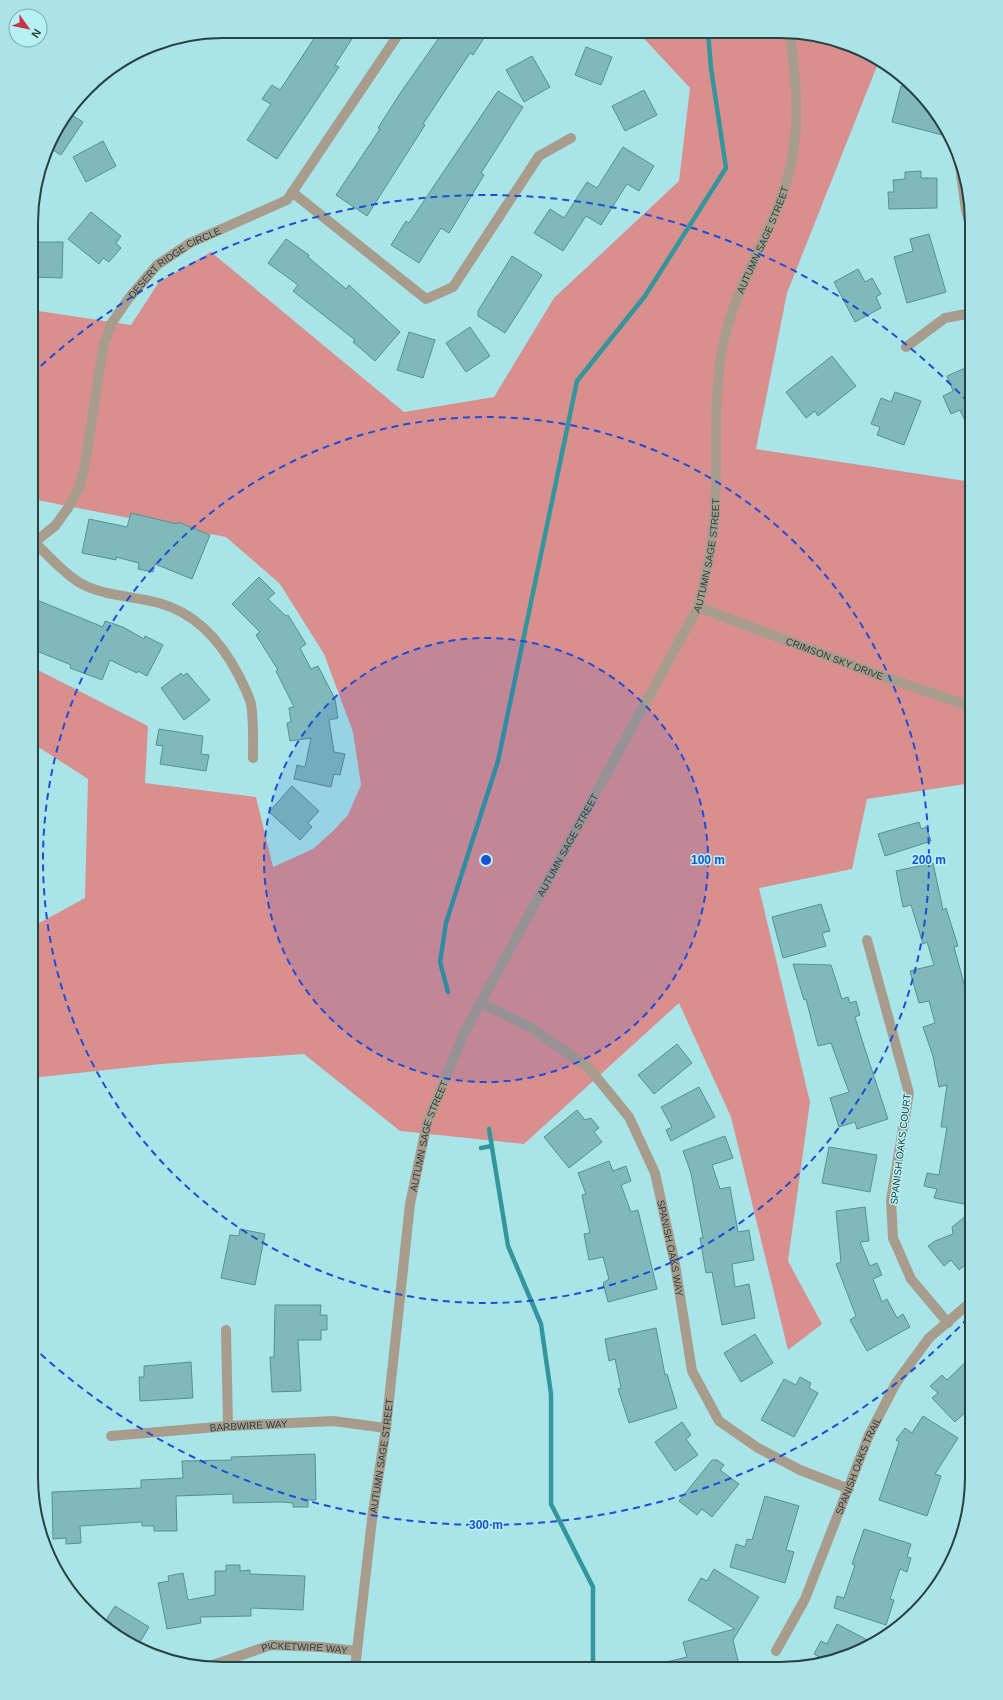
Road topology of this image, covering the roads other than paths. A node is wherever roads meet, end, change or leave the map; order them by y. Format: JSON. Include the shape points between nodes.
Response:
{"nodes":[{"id":1,"x":396,"y":38,"type":"edge"},
{"id":2,"x":791,"y":38,"type":"edge"},
{"id":3,"x":571,"y":138,"type":"dead end"},
{"id":4,"x":292,"y":192,"type":"junction"},
{"id":5,"x":965,"y":314,"type":"edge"},
{"id":6,"x":906,"y":347,"type":"dead end"},
{"id":7,"x":38,"y":539,"type":"edge"},
{"id":8,"x":38,"y":547,"type":"edge"},
{"id":9,"x":698,"y":607,"type":"junction"},
{"id":10,"x":965,"y":705,"type":"edge"},
{"id":11,"x":253,"y":758,"type":"dead end"},
{"id":12,"x":867,"y":940,"type":"dead end"},
{"id":13,"x":481,"y":1003,"type":"junction"},
{"id":14,"x":965,"y":1307,"type":"edge"},
{"id":15,"x":948,"y":1323,"type":"junction"},
{"id":16,"x":226,"y":1330,"type":"dead end"},
{"id":17,"x":228,"y":1426,"type":"junction"},
{"id":18,"x":386,"y":1428,"type":"junction"},
{"id":19,"x":111,"y":1436,"type":"dead end"},
{"id":20,"x":849,"y":1489,"type":"junction"},
{"id":21,"x":357,"y":1651,"type":"junction"},
{"id":22,"x":776,"y":1651,"type":"dead end"},
{"id":23,"x":222,"y":1662,"type":"edge"},
{"id":24,"x":356,"y":1662,"type":"edge"}],
"edges":[{"from":1,"to":4,"type":"street","name":"DESERT RIDGE CIRCLE"},
{"from":2,"to":9,"type":"street","name":"AUTUMN SAGE STREET","via":[[798,108],[794,152],[776,211],[752,264],[724,339],[720,364],[715,507],[710,558]]},
{"from":3,"to":4,"type":"street","via":[[539,156],[453,287],[426,299]]},
{"from":4,"to":7,"type":"street","name":"DESERT RIDGE CIRCLE","via":[[287,200],[190,243],[157,265],[129,298],[111,324],[103,348],[84,470],[78,490],[55,526]]},
{"from":5,"to":6,"type":"street","via":[[945,318]]},
{"from":8,"to":11,"type":"street","via":[[80,582],[96,590],[160,603],[180,611],[202,626],[233,663],[251,702]]},
{"from":9,"to":10,"type":"street","name":"CRIMSON SKY DRIVE"},
{"from":9,"to":13,"type":"street","name":"AUTUMN SAGE STREET"},
{"from":12,"to":15,"type":"street","name":"SPANISH OAKS COURT","via":[[909,1093],[892,1200],[893,1238],[911,1279]]},
{"from":13,"to":18,"type":"street","name":"AUTUMN SAGE STREET","via":[[464,1033],[427,1123],[410,1204]]},
{"from":13,"to":20,"type":"street","name":"SPANISH OAKS WAY","via":[[530,1027],[589,1068],[629,1117],[655,1173],[675,1264],[692,1371],[719,1421],[758,1448],[793,1466]]},
{"from":14,"to":15,"type":"street","name":"SPANISH OAKS TRAIL"},
{"from":15,"to":20,"type":"street","name":"SPANISH OAKS TRAIL","via":[[928,1338],[896,1383],[869,1434]]},
{"from":16,"to":17,"type":"street"},
{"from":17,"to":18,"type":"street","name":"BARBWIRE WAY","via":[[333,1421]]},
{"from":17,"to":19,"type":"street","name":"BARBWIRE WAY"},
{"from":18,"to":21,"type":"street","name":"AUTUMN SAGE STREET","via":[[373,1511]]},
{"from":20,"to":22,"type":"street","name":"SPANISH OAKS TRAIL","via":[[805,1599]]},
{"from":21,"to":23,"type":"street","name":"PICKETWIRE WAY","via":[[271,1646]]},
{"from":21,"to":24,"type":"street","name":"AUTUMN SAGE STREET"}]}
